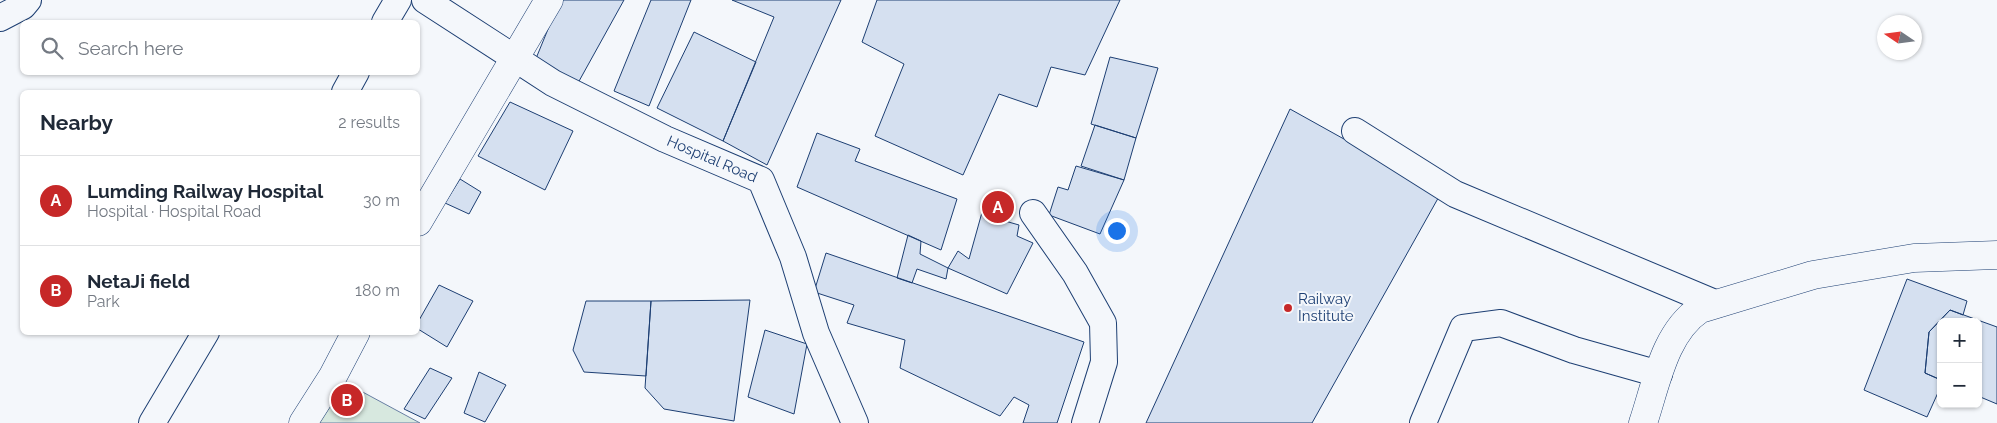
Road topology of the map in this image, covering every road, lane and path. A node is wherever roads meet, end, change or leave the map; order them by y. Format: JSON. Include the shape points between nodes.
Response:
{"nodes":[{"id":1,"x":28,"y":0,"type":"edge"},
{"id":2,"x":398,"y":0,"type":"edge"},
{"id":3,"x":425,"y":0,"type":"edge"},
{"id":4,"x":549,"y":0,"type":"edge"},
{"id":5,"x":0,"y":18,"type":"edge"},
{"id":6,"x":386,"y":20,"type":"edge"},
{"id":7,"x":514,"y":56,"type":"junction"},
{"id":8,"x":354,"y":75,"type":"edge"},
{"id":9,"x":345,"y":90,"type":"edge"},
{"id":10,"x":1356,"y":131,"type":"dead end"},
{"id":11,"x":1033,"y":213,"type":"dead end"},
{"id":12,"x":420,"y":219,"type":"edge"},
{"id":13,"x":1997,"y":255,"type":"edge"},
{"id":14,"x":1718,"y":304,"type":"junction"},
{"id":15,"x":204,"y":335,"type":"edge"},
{"id":16,"x":354,"y":335,"type":"edge"},
{"id":17,"x":1659,"y":374,"type":"junction"},
{"id":18,"x":152,"y":423,"type":"edge"},
{"id":19,"x":303,"y":423,"type":"edge"},
{"id":20,"x":855,"y":423,"type":"edge"},
{"id":21,"x":1085,"y":423,"type":"edge"},
{"id":22,"x":1423,"y":423,"type":"edge"},
{"id":23,"x":1644,"y":423,"type":"edge"}],
"edges":[{"from":1,"to":5,"type":"street","via":[[24,6]]},
{"from":2,"to":6,"type":"street"},
{"from":3,"to":7,"type":"street","name":"Hospital Road"},
{"from":4,"to":7,"type":"main road"},
{"from":7,"to":12,"type":"main road"},
{"from":7,"to":20,"type":"street","name":"Hospital Road","via":[[578,96],[761,180],[793,257],[816,333]]},
{"from":8,"to":9,"type":"street"},
{"from":10,"to":14,"type":"street","via":[[1455,194]]},
{"from":11,"to":21,"type":"street","via":[[1075,273],[1103,323],[1104,362]]},
{"from":13,"to":14,"type":"main road","via":[[1914,258],[1813,275]]},
{"from":14,"to":17,"type":"main road","via":[[1687,318],[1670,345]]},
{"from":15,"to":18,"type":"street"},
{"from":16,"to":19,"type":"main road"},
{"from":17,"to":22,"type":"street","via":[[1574,350],[1500,323],[1462,328]]},
{"from":17,"to":23,"type":"main road"}]}
